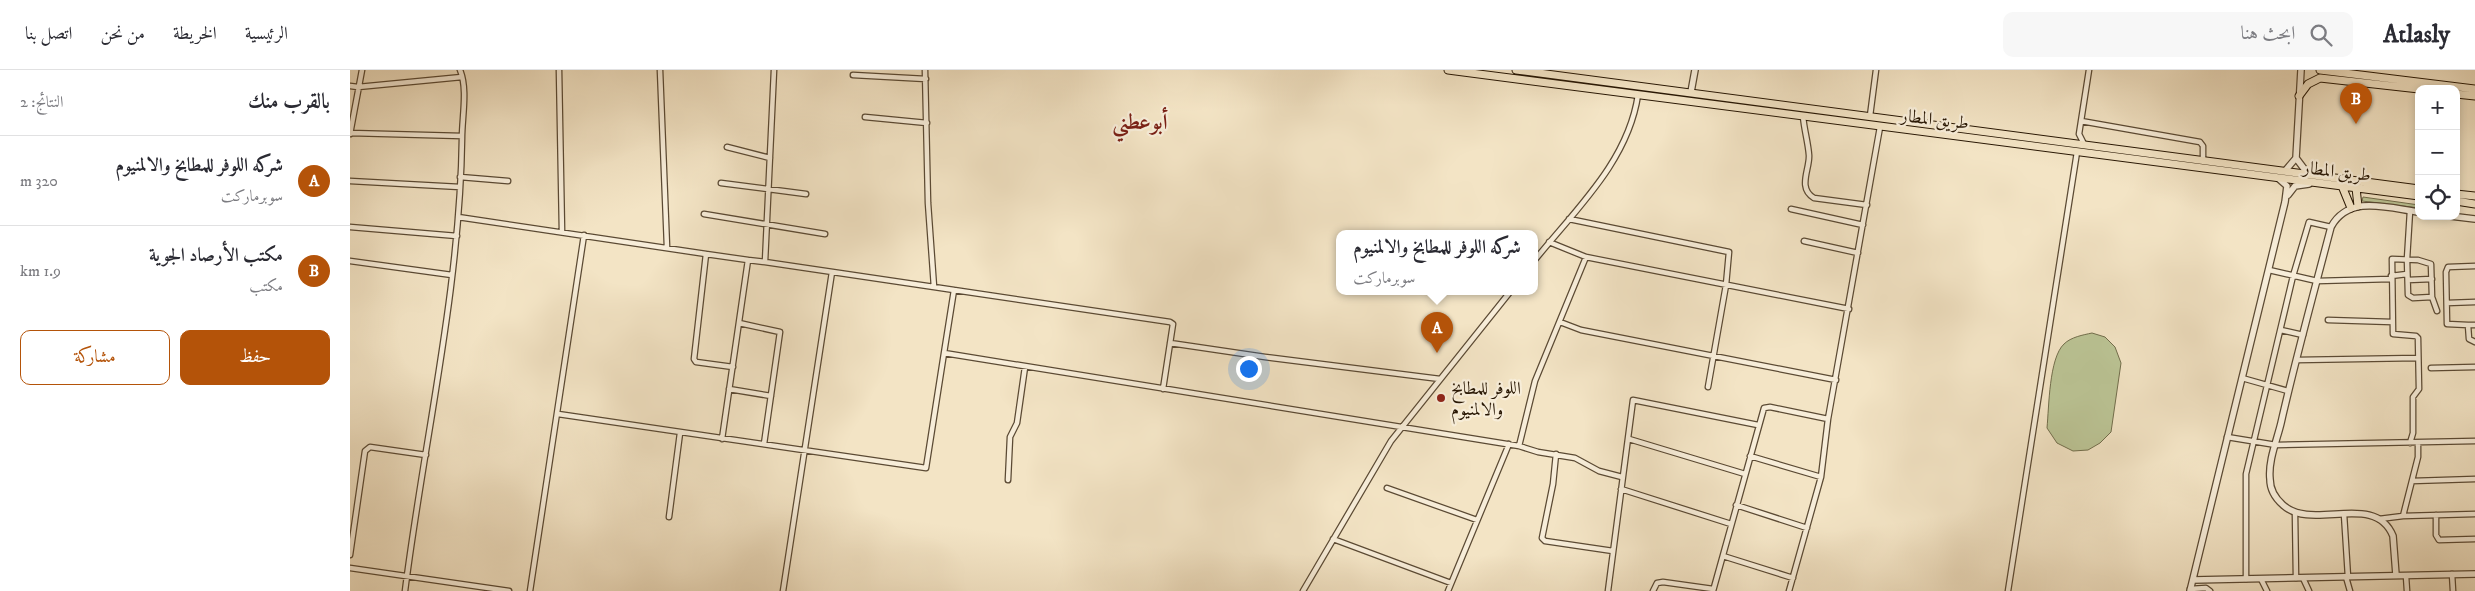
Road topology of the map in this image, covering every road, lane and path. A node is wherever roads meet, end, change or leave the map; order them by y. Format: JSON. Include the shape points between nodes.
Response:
{"nodes":[{"id":1,"x":362,"y":70,"type":"edge"},
{"id":2,"x":460,"y":70,"type":"edge"},
{"id":3,"x":559,"y":70,"type":"edge"},
{"id":4,"x":660,"y":70,"type":"edge"},
{"id":5,"x":774,"y":70,"type":"edge"},
{"id":6,"x":925,"y":70,"type":"edge"},
{"id":7,"x":1448,"y":70,"type":"edge"},
{"id":8,"x":1516,"y":70,"type":"edge"},
{"id":9,"x":1695,"y":70,"type":"edge"},
{"id":10,"x":1876,"y":70,"type":"edge"},
{"id":11,"x":2090,"y":70,"type":"edge"},
{"id":12,"x":2301,"y":70,"type":"edge"},
{"id":13,"x":2320,"y":70,"type":"edge"},
{"id":14,"x":1537,"y":71,"type":"edge"},
{"id":15,"x":853,"y":75,"type":"dead end"},
{"id":16,"x":462,"y":77,"type":"junction"},
{"id":17,"x":926,"y":79,"type":"junction"},
{"id":18,"x":350,"y":86,"type":"edge"},
{"id":19,"x":358,"y":87,"type":"junction"},
{"id":20,"x":2415,"y":89,"type":"edge"},
{"id":21,"x":2475,"y":89,"type":"edge"},
{"id":22,"x":1691,"y":92,"type":"junction"},
{"id":23,"x":2460,"y":94,"type":"edge"},
{"id":24,"x":1638,"y":95,"type":"junction"},
{"id":25,"x":2299,"y":96,"type":"junction"},
{"id":26,"x":2475,"y":96,"type":"edge"},
{"id":27,"x":1803,"y":116,"type":"junction"},
{"id":28,"x":1870,"y":116,"type":"junction"},
{"id":29,"x":865,"y":117,"type":"dead end"},
{"id":30,"x":2081,"y":121,"type":"junction"},
{"id":31,"x":927,"y":123,"type":"junction"},
{"id":32,"x":1880,"y":127,"type":"junction"},
{"id":33,"x":350,"y":133,"type":"edge"},
{"id":34,"x":2079,"y":134,"type":"junction"},
{"id":35,"x":462,"y":136,"type":"junction"},
{"id":36,"x":2070,"y":142,"type":"junction"},
{"id":37,"x":2084,"y":144,"type":"junction"},
{"id":38,"x":727,"y":147,"type":"dead end"},
{"id":39,"x":2077,"y":152,"type":"junction"},
{"id":40,"x":770,"y":158,"type":"junction"},
{"id":41,"x":2296,"y":158,"type":"junction"},
{"id":42,"x":2203,"y":160,"type":"junction"},
{"id":43,"x":2285,"y":171,"type":"junction"},
{"id":44,"x":2308,"y":174,"type":"junction"},
{"id":45,"x":460,"y":177,"type":"junction"},
{"id":46,"x":2278,"y":178,"type":"junction"},
{"id":47,"x":350,"y":181,"type":"edge"},
{"id":48,"x":508,"y":181,"type":"dead end"},
{"id":49,"x":721,"y":183,"type":"dead end"},
{"id":50,"x":2318,"y":183,"type":"junction"},
{"id":51,"x":2342,"y":186,"type":"junction"},
{"id":52,"x":460,"y":187,"type":"junction"},
{"id":53,"x":2356,"y":188,"type":"junction"},
{"id":54,"x":2415,"y":188,"type":"edge"},
{"id":55,"x":768,"y":189,"type":"junction"},
{"id":56,"x":806,"y":194,"type":"dead end"},
{"id":57,"x":2460,"y":194,"type":"edge"},
{"id":58,"x":2415,"y":195,"type":"edge"},
{"id":59,"x":2475,"y":196,"type":"edge"},
{"id":60,"x":2285,"y":202,"type":"junction"},
{"id":61,"x":2460,"y":202,"type":"edge"},
{"id":62,"x":1867,"y":204,"type":"junction"},
{"id":63,"x":2475,"y":204,"type":"edge"},
{"id":64,"x":2354,"y":207,"type":"junction"},
{"id":65,"x":1790,"y":209,"type":"dead end"},
{"id":66,"x":2410,"y":211,"type":"junction"},
{"id":67,"x":2415,"y":212,"type":"edge"},
{"id":68,"x":704,"y":214,"type":"dead end"},
{"id":69,"x":458,"y":216,"type":"junction"},
{"id":70,"x":2460,"y":217,"type":"edge"},
{"id":71,"x":1569,"y":219,"type":"junction"},
{"id":72,"x":2475,"y":219,"type":"edge"},
{"id":73,"x":766,"y":225,"type":"junction"},
{"id":74,"x":1863,"y":225,"type":"junction"},
{"id":75,"x":350,"y":227,"type":"edge"},
{"id":76,"x":2331,"y":227,"type":"junction"},
{"id":77,"x":562,"y":232,"type":"junction"},
{"id":78,"x":825,"y":234,"type":"dead end"},
{"id":79,"x":584,"y":235,"type":"junction"},
{"id":80,"x":457,"y":236,"type":"junction"},
{"id":81,"x":1804,"y":241,"type":"dead end"},
{"id":82,"x":1549,"y":242,"type":"junction"},
{"id":83,"x":667,"y":247,"type":"junction"},
{"id":84,"x":1858,"y":253,"type":"junction"},
{"id":85,"x":706,"y":254,"type":"junction"},
{"id":86,"x":1538,"y":256,"type":"edge"},
{"id":87,"x":1586,"y":257,"type":"junction"},
{"id":88,"x":748,"y":260,"type":"junction"},
{"id":89,"x":2407,"y":260,"type":"junction"},
{"id":90,"x":350,"y":261,"type":"edge"},
{"id":91,"x":765,"y":262,"type":"junction"},
{"id":92,"x":2475,"y":266,"type":"edge"},
{"id":93,"x":2269,"y":270,"type":"junction"},
{"id":94,"x":832,"y":272,"type":"junction"},
{"id":95,"x":452,"y":275,"type":"junction"},
{"id":96,"x":2293,"y":276,"type":"junction"},
{"id":97,"x":2408,"y":277,"type":"junction"},
{"id":98,"x":2391,"y":278,"type":"junction"},
{"id":99,"x":2432,"y":278,"type":"junction"},
{"id":100,"x":2317,"y":282,"type":"junction"},
{"id":101,"x":1726,"y":285,"type":"junction"},
{"id":102,"x":934,"y":287,"type":"junction"},
{"id":103,"x":954,"y":290,"type":"junction"},
{"id":104,"x":1508,"y":295,"type":"edge"},
{"id":105,"x":2432,"y":297,"type":"junction"},
{"id":106,"x":2475,"y":302,"type":"edge"},
{"id":107,"x":2447,"y":303,"type":"junction"},
{"id":108,"x":1849,"y":309,"type":"junction"},
{"id":109,"x":2437,"y":311,"type":"dead end"},
{"id":110,"x":2328,"y":320,"type":"dead end"},
{"id":111,"x":1560,"y":322,"type":"junction"},
{"id":112,"x":2392,"y":322,"type":"junction"},
{"id":113,"x":739,"y":323,"type":"junction"},
{"id":114,"x":2468,"y":325,"type":"junction"},
{"id":115,"x":2475,"y":325,"type":"edge"},
{"id":116,"x":2281,"y":330,"type":"junction"},
{"id":117,"x":2303,"y":335,"type":"junction"},
{"id":118,"x":2475,"y":342,"type":"edge"},
{"id":119,"x":1170,"y":343,"type":"junction"},
{"id":120,"x":944,"y":353,"type":"junction"},
{"id":121,"x":1713,"y":356,"type":"junction"},
{"id":122,"x":2418,"y":358,"type":"junction"},
{"id":123,"x":2296,"y":360,"type":"junction"},
{"id":124,"x":733,"y":367,"type":"junction"},
{"id":125,"x":1025,"y":367,"type":"junction"},
{"id":126,"x":2475,"y":367,"type":"edge"},
{"id":127,"x":2431,"y":368,"type":"dead end"},
{"id":128,"x":2242,"y":378,"type":"junction"},
{"id":129,"x":1440,"y":379,"type":"junction"},
{"id":130,"x":1836,"y":380,"type":"junction"},
{"id":131,"x":2268,"y":385,"type":"junction"},
{"id":132,"x":1708,"y":387,"type":"dead end"},
{"id":133,"x":730,"y":389,"type":"junction"},
{"id":134,"x":1163,"y":389,"type":"junction"},
{"id":135,"x":2288,"y":391,"type":"junction"},
{"id":136,"x":771,"y":396,"type":"junction"},
{"id":137,"x":558,"y":414,"type":"junction"},
{"id":138,"x":1828,"y":419,"type":"junction"},
{"id":139,"x":1758,"y":424,"type":"junction"},
{"id":140,"x":1401,"y":426,"type":"junction"},
{"id":141,"x":680,"y":433,"type":"junction"},
{"id":142,"x":2227,"y":437,"type":"junction"},
{"id":143,"x":722,"y":439,"type":"junction"},
{"id":144,"x":1629,"y":439,"type":"junction"},
{"id":145,"x":2475,"y":441,"type":"edge"},
{"id":146,"x":2253,"y":442,"type":"junction"},
{"id":147,"x":2410,"y":443,"type":"junction"},
{"id":148,"x":2418,"y":443,"type":"junction"},
{"id":149,"x":764,"y":444,"type":"junction"},
{"id":150,"x":1509,"y":444,"type":"junction"},
{"id":151,"x":1519,"y":446,"type":"junction"},
{"id":152,"x":2276,"y":446,"type":"junction"},
{"id":153,"x":806,"y":450,"type":"junction"},
{"id":154,"x":1556,"y":454,"type":"junction"},
{"id":155,"x":426,"y":455,"type":"junction"},
{"id":156,"x":1750,"y":456,"type":"junction"},
{"id":157,"x":1746,"y":474,"type":"junction"},
{"id":158,"x":1622,"y":477,"type":"junction"},
{"id":159,"x":1821,"y":477,"type":"junction"},
{"id":160,"x":2475,"y":479,"type":"edge"},
{"id":161,"x":1008,"y":480,"type":"dead end"},
{"id":162,"x":2412,"y":481,"type":"junction"},
{"id":163,"x":1387,"y":488,"type":"dead end"},
{"id":164,"x":1621,"y":489,"type":"junction"},
{"id":165,"x":1736,"y":506,"type":"junction"},
{"id":166,"x":2294,"y":513,"type":"junction"},
{"id":167,"x":2344,"y":514,"type":"junction"},
{"id":168,"x":2475,"y":514,"type":"edge"},
{"id":169,"x":2436,"y":515,"type":"junction"},
{"id":170,"x":2404,"y":516,"type":"junction"},
{"id":171,"x":669,"y":517,"type":"dead end"},
{"id":172,"x":2379,"y":519,"type":"junction"},
{"id":173,"x":1477,"y":520,"type":"junction"},
{"id":174,"x":1731,"y":524,"type":"junction"},
{"id":175,"x":1807,"y":528,"type":"junction"},
{"id":176,"x":352,"y":537,"type":"edge"},
{"id":177,"x":1333,"y":539,"type":"junction"},
{"id":178,"x":2475,"y":539,"type":"edge"},
{"id":179,"x":1613,"y":551,"type":"junction"},
{"id":180,"x":350,"y":556,"type":"edge"},
{"id":181,"x":1723,"y":556,"type":"junction"},
{"id":182,"x":350,"y":568,"type":"edge"},
{"id":183,"x":2452,"y":574,"type":"junction"},
{"id":184,"x":2475,"y":574,"type":"edge"},
{"id":185,"x":407,"y":575,"type":"junction"},
{"id":186,"x":2396,"y":575,"type":"junction"},
{"id":187,"x":2406,"y":576,"type":"junction"},
{"id":188,"x":2347,"y":577,"type":"junction"},
{"id":189,"x":1793,"y":578,"type":"junction"},
{"id":190,"x":2296,"y":578,"type":"junction"},
{"id":191,"x":2303,"y":578,"type":"junction"},
{"id":192,"x":2246,"y":579,"type":"junction"},
{"id":193,"x":2261,"y":579,"type":"junction"},
{"id":194,"x":2193,"y":580,"type":"junction"},
{"id":195,"x":1452,"y":583,"type":"junction"},
{"id":196,"x":1713,"y":590,"type":"edge"},
{"id":197,"x":2190,"y":590,"type":"edge"},
{"id":198,"x":405,"y":591,"type":"edge"},
{"id":199,"x":509,"y":591,"type":"edge"},
{"id":200,"x":530,"y":591,"type":"edge"},
{"id":201,"x":783,"y":591,"type":"edge"},
{"id":202,"x":1303,"y":591,"type":"edge"},
{"id":203,"x":1448,"y":591,"type":"edge"},
{"id":204,"x":1608,"y":591,"type":"edge"},
{"id":205,"x":1653,"y":591,"type":"edge"},
{"id":206,"x":1789,"y":591,"type":"edge"},
{"id":207,"x":2008,"y":591,"type":"edge"},
{"id":208,"x":2210,"y":591,"type":"edge"},
{"id":209,"x":2267,"y":591,"type":"edge"},
{"id":210,"x":2309,"y":591,"type":"edge"},
{"id":211,"x":2350,"y":591,"type":"edge"},
{"id":212,"x":2407,"y":591,"type":"edge"},
{"id":213,"x":2453,"y":591,"type":"edge"}],
"edges":[{"from":1,"to":19,"type":"street"},
{"from":2,"to":16,"type":"street"},
{"from":3,"to":77,"type":"street"},
{"from":4,"to":83,"type":"street"},
{"from":5,"to":40,"type":"street"},
{"from":6,"to":17,"type":"street"},
{"from":7,"to":24,"type":"main road","name":"طريق المطار"},
{"from":8,"to":14,"type":"main road","name":"طريق المطار"},
{"from":9,"to":22,"type":"street"},
{"from":10,"to":28,"type":"street"},
{"from":11,"to":30,"type":"street"},
{"from":12,"to":25,"type":"street"},
{"from":13,"to":21,"type":"main road"},
{"from":14,"to":22,"type":"main road","name":"طريق المطار"},
{"from":15,"to":17,"type":"street"},
{"from":16,"to":19,"type":"street"},
{"from":16,"to":35,"type":"street"},
{"from":17,"to":31,"type":"street"},
{"from":18,"to":19,"type":"street"},
{"from":19,"to":33,"type":"street"},
{"from":20,"to":25,"type":"main road","via":[[2320,78],[2308,84]]},
{"from":22,"to":28,"type":"main road","name":"طريق المطار"},
{"from":23,"to":26,"type":"main road"},
{"from":24,"to":27,"type":"main road","name":"طريق المطار"},
{"from":24,"to":71,"type":"street","via":[[1634,117],[1616,157]]},
{"from":25,"to":41,"type":"street"},
{"from":27,"to":32,"type":"main road","name":"طريق المطار"},
{"from":27,"to":62,"type":"street","via":[[1809,155],[1804,182],[1808,194],[1814,198]]},
{"from":28,"to":36,"type":"main road","name":"طريق المطار"},
{"from":29,"to":31,"type":"street"},
{"from":30,"to":34,"type":"street"},
{"from":30,"to":42,"type":"street","via":[[2200,142]]},
{"from":31,"to":102,"type":"street"},
{"from":32,"to":39,"type":"main road","name":"طريق المطار"},
{"from":32,"to":62,"type":"street"},
{"from":33,"to":35,"type":"street"},
{"from":34,"to":36,"type":"street"},
{"from":34,"to":37,"type":"street"},
{"from":35,"to":45,"type":"street"},
{"from":36,"to":37,"type":"main road","name":"طريق المطار"},
{"from":37,"to":42,"type":"main road","name":"طريق المطار"},
{"from":38,"to":40,"type":"street"},
{"from":39,"to":46,"type":"main road","name":"طريق المطار"},
{"from":39,"to":207,"type":"street"},
{"from":40,"to":55,"type":"street"},
{"from":41,"to":43,"type":"street"},
{"from":41,"to":44,"type":"street"},
{"from":42,"to":43,"type":"main road","name":"طريق المطار"},
{"from":43,"to":44,"type":"main road","name":"طريق المطار"},
{"from":44,"to":54,"type":"main road","name":"طريق المطار"},
{"from":45,"to":48,"type":"street"},
{"from":45,"to":52,"type":"street"},
{"from":46,"to":50,"type":"main road","name":"طريق المطار"},
{"from":46,"to":60,"type":"street","via":[[2287,186]]},
{"from":47,"to":52,"type":"street"},
{"from":49,"to":55,"type":"street"},
{"from":50,"to":51,"type":"main road","name":"طريق المطار"},
{"from":50,"to":60,"type":"street","via":[[2296,186]]},
{"from":51,"to":53,"type":"main road","name":"طريق المطار"},
{"from":51,"to":64,"type":"main road"},
{"from":52,"to":69,"type":"street"},
{"from":53,"to":58,"type":"main road","name":"طريق المطار"},
{"from":53,"to":64,"type":"main road"},
{"from":55,"to":56,"type":"street"},
{"from":55,"to":73,"type":"street"},
{"from":57,"to":59,"type":"main road"},
{"from":60,"to":93,"type":"street"},
{"from":61,"to":63,"type":"main road"},
{"from":62,"to":74,"type":"street"},
{"from":64,"to":66,"type":"street"},
{"from":64,"to":76,"type":"street","via":[[2335,220]]},
{"from":65,"to":74,"type":"street"},
{"from":66,"to":67,"type":"street"},
{"from":66,"to":89,"type":"street"},
{"from":68,"to":73,"type":"street"},
{"from":69,"to":77,"type":"street"},
{"from":69,"to":80,"type":"street"},
{"from":70,"to":72,"type":"street"},
{"from":71,"to":82,"type":"street"},
{"from":71,"to":101,"type":"street","via":[[1729,252]]},
{"from":73,"to":78,"type":"street"},
{"from":73,"to":91,"type":"street"},
{"from":74,"to":84,"type":"street"},
{"from":75,"to":80,"type":"street"},
{"from":76,"to":96,"type":"street","via":[[2309,222]]},
{"from":76,"to":100,"type":"street"},
{"from":77,"to":79,"type":"street"},
{"from":79,"to":83,"type":"street"},
{"from":79,"to":137,"type":"street"},
{"from":80,"to":95,"type":"street"},
{"from":81,"to":84,"type":"street"},
{"from":82,"to":86,"type":"street"},
{"from":82,"to":87,"type":"street"},
{"from":83,"to":85,"type":"street"},
{"from":84,"to":108,"type":"street"},
{"from":85,"to":88,"type":"street"},
{"from":85,"to":124,"type":"street","via":[[694,359],[696,362]]},
{"from":87,"to":101,"type":"street"},
{"from":87,"to":111,"type":"street"},
{"from":88,"to":91,"type":"street"},
{"from":88,"to":113,"type":"street"},
{"from":89,"to":97,"type":"street"},
{"from":89,"to":98,"type":"street","via":[[2392,259]]},
{"from":89,"to":99,"type":"street","via":[[2430,262]]},
{"from":90,"to":95,"type":"street"},
{"from":91,"to":94,"type":"street"},
{"from":92,"to":107,"type":"street","via":[[2447,269]]},
{"from":93,"to":96,"type":"street"},
{"from":93,"to":128,"type":"street"},
{"from":94,"to":102,"type":"street"},
{"from":94,"to":153,"type":"street"},
{"from":95,"to":155,"type":"street"},
{"from":96,"to":100,"type":"street"},
{"from":96,"to":116,"type":"street"},
{"from":97,"to":98,"type":"street"},
{"from":97,"to":99,"type":"street"},
{"from":97,"to":105,"type":"street","via":[[2410,297]]},
{"from":98,"to":100,"type":"street"},
{"from":98,"to":112,"type":"street"},
{"from":99,"to":105,"type":"street"},
{"from":100,"to":117,"type":"street"},
{"from":101,"to":108,"type":"street"},
{"from":101,"to":121,"type":"street"},
{"from":102,"to":103,"type":"street"},
{"from":103,"to":119,"type":"street","via":[[1170,322],[1173,323]]},
{"from":103,"to":120,"type":"street"},
{"from":104,"to":129,"type":"street"},
{"from":105,"to":109,"type":"street"},
{"from":106,"to":107,"type":"street"},
{"from":107,"to":114,"type":"street","via":[[2448,324]]},
{"from":108,"to":130,"type":"street"},
{"from":110,"to":112,"type":"street"},
{"from":111,"to":121,"type":"street","via":[[1582,330]]},
{"from":111,"to":151,"type":"street","via":[[1535,381]]},
{"from":112,"to":122,"type":"street","via":[[2394,335],[2418,336]]},
{"from":113,"to":124,"type":"street"},
{"from":113,"to":136,"type":"street","via":[[780,332]]},
{"from":114,"to":115,"type":"street"},
{"from":114,"to":118,"type":"street","via":[[2469,339]]},
{"from":116,"to":117,"type":"street"},
{"from":116,"to":131,"type":"street"},
{"from":117,"to":123,"type":"street"},
{"from":119,"to":129,"type":"street"},
{"from":119,"to":134,"type":"street"},
{"from":120,"to":125,"type":"street"},
{"from":120,"to":153,"type":"street","via":[[926,468]]},
{"from":121,"to":130,"type":"street"},
{"from":121,"to":132,"type":"street"},
{"from":122,"to":123,"type":"street"},
{"from":122,"to":147,"type":"street","via":[[2419,389],[2413,397]]},
{"from":123,"to":135,"type":"street"},
{"from":124,"to":133,"type":"street"},
{"from":125,"to":134,"type":"street"},
{"from":125,"to":161,"type":"street","via":[[1017,424],[1010,438]]},
{"from":126,"to":127,"type":"street"},
{"from":128,"to":131,"type":"street"},
{"from":128,"to":142,"type":"street"},
{"from":129,"to":140,"type":"street"},
{"from":130,"to":138,"type":"street"},
{"from":131,"to":135,"type":"street"},
{"from":131,"to":146,"type":"street"},
{"from":133,"to":136,"type":"street"},
{"from":133,"to":143,"type":"street"},
{"from":134,"to":140,"type":"street"},
{"from":135,"to":152,"type":"street"},
{"from":136,"to":149,"type":"street"},
{"from":137,"to":141,"type":"street"},
{"from":137,"to":200,"type":"street"},
{"from":138,"to":139,"type":"street","via":[[1767,407],[1762,411]]},
{"from":138,"to":159,"type":"street"},
{"from":139,"to":144,"type":"street","via":[[1633,400]]},
{"from":139,"to":156,"type":"street"},
{"from":140,"to":150,"type":"street"},
{"from":140,"to":177,"type":"street"},
{"from":141,"to":143,"type":"street"},
{"from":141,"to":171,"type":"street"},
{"from":142,"to":146,"type":"street"},
{"from":142,"to":194,"type":"street"},
{"from":143,"to":149,"type":"street"},
{"from":144,"to":157,"type":"street"},
{"from":144,"to":158,"type":"street"},
{"from":145,"to":148,"type":"street"},
{"from":146,"to":152,"type":"street"},
{"from":146,"to":192,"type":"street","via":[[2245,485]]},
{"from":147,"to":148,"type":"street"},
{"from":147,"to":152,"type":"street"},
{"from":148,"to":162,"type":"street"},
{"from":149,"to":153,"type":"street"},
{"from":150,"to":151,"type":"street"},
{"from":150,"to":173,"type":"street"},
{"from":151,"to":154,"type":"street"},
{"from":152,"to":166,"type":"street","via":[[2269,477],[2271,488],[2282,505]]},
{"from":153,"to":201,"type":"street"},
{"from":154,"to":158,"type":"street"},
{"from":154,"to":179,"type":"street","via":[[1542,538]]},
{"from":155,"to":176,"type":"street","via":[[370,448],[365,451]]},
{"from":155,"to":185,"type":"street"},
{"from":156,"to":157,"type":"street"},
{"from":156,"to":159,"type":"street"},
{"from":157,"to":165,"type":"street"},
{"from":158,"to":164,"type":"street"},
{"from":159,"to":175,"type":"street"},
{"from":160,"to":162,"type":"street"},
{"from":162,"to":170,"type":"street"},
{"from":163,"to":173,"type":"street"},
{"from":164,"to":174,"type":"street"},
{"from":164,"to":179,"type":"street"},
{"from":165,"to":174,"type":"street"},
{"from":165,"to":175,"type":"street"},
{"from":166,"to":167,"type":"street"},
{"from":166,"to":190,"type":"street"},
{"from":167,"to":172,"type":"street"},
{"from":167,"to":188,"type":"street"},
{"from":168,"to":169,"type":"street"},
{"from":169,"to":170,"type":"street"},
{"from":169,"to":178,"type":"street","via":[[2439,540]]},
{"from":170,"to":172,"type":"street"},
{"from":172,"to":186,"type":"street","via":[[2393,536]]},
{"from":173,"to":195,"type":"street"},
{"from":174,"to":181,"type":"street"},
{"from":175,"to":189,"type":"street"},
{"from":176,"to":180,"type":"street"},
{"from":177,"to":195,"type":"street"},
{"from":177,"to":202,"type":"street"},
{"from":179,"to":204,"type":"street"},
{"from":181,"to":189,"type":"street"},
{"from":181,"to":196,"type":"street"},
{"from":182,"to":185,"type":"street"},
{"from":183,"to":184,"type":"street"},
{"from":183,"to":187,"type":"street"},
{"from":183,"to":213,"type":"street"},
{"from":185,"to":198,"type":"street"},
{"from":185,"to":199,"type":"street"},
{"from":186,"to":187,"type":"street"},
{"from":186,"to":188,"type":"street"},
{"from":187,"to":212,"type":"street"},
{"from":188,"to":191,"type":"street"},
{"from":188,"to":211,"type":"street"},
{"from":189,"to":206,"type":"street"},
{"from":190,"to":191,"type":"street"},
{"from":190,"to":193,"type":"street"},
{"from":191,"to":210,"type":"street"},
{"from":192,"to":193,"type":"street"},
{"from":192,"to":194,"type":"street"},
{"from":193,"to":209,"type":"street"},
{"from":194,"to":197,"type":"street"},
{"from":195,"to":203,"type":"street"},
{"from":196,"to":205,"type":"street","via":[[1663,582],[1657,583]]},
{"from":197,"to":208,"type":"street","via":[[2206,588]]}]}
